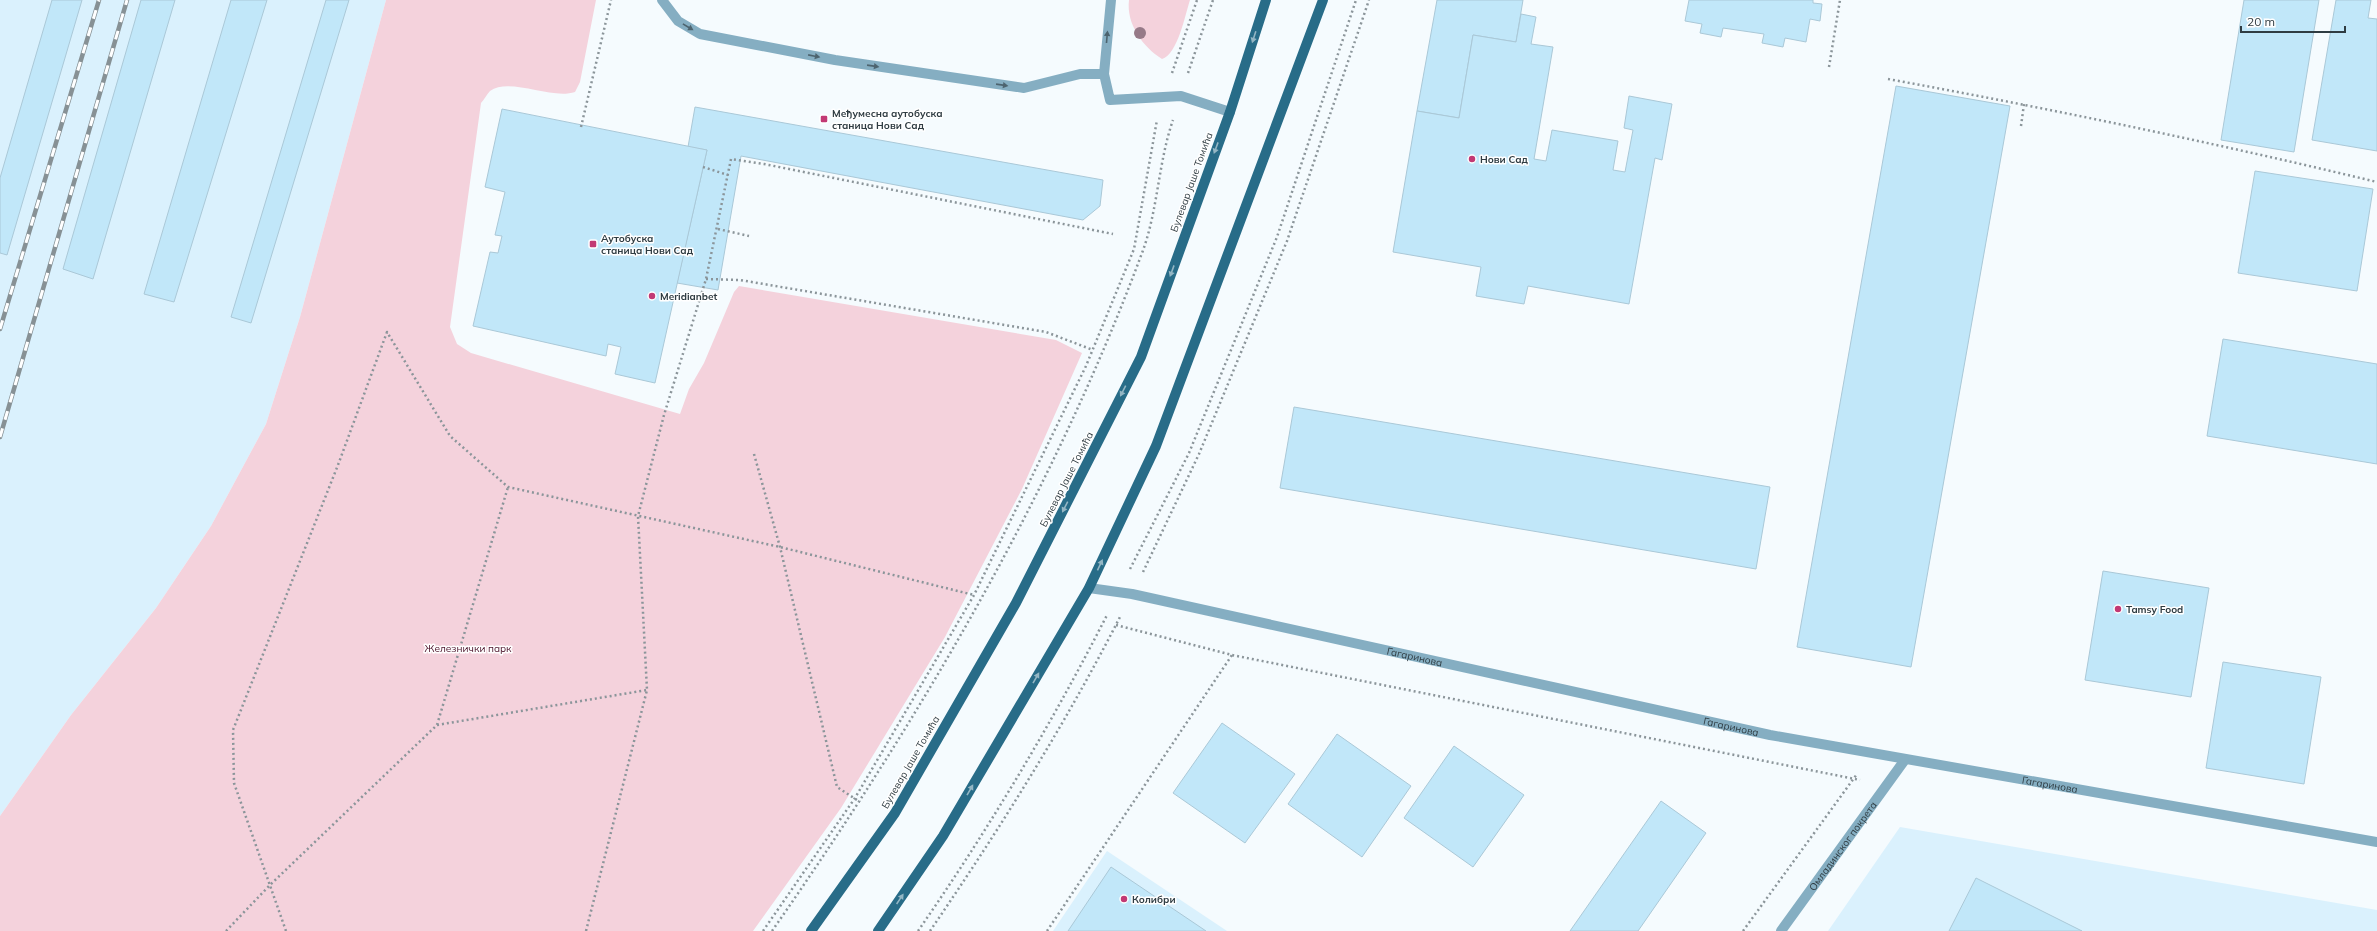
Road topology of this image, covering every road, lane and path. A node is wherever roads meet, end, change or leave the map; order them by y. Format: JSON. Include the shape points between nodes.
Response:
{"nodes":[{"id":1,"x":611,"y":0,"type":"edge"},
{"id":2,"x":662,"y":0,"type":"edge"},
{"id":3,"x":1111,"y":0,"type":"edge"},
{"id":4,"x":1197,"y":0,"type":"edge"},
{"id":5,"x":1213,"y":0,"type":"edge"},
{"id":6,"x":1266,"y":0,"type":"edge"},
{"id":7,"x":1323,"y":0,"type":"edge"},
{"id":8,"x":1369,"y":0,"type":"edge"},
{"id":9,"x":1840,"y":0,"type":"edge"},
{"id":10,"x":1829,"y":67,"type":"dead end"},
{"id":11,"x":1104,"y":74,"type":"junction"},
{"id":12,"x":1888,"y":79,"type":"dead end"},
{"id":13,"x":1164,"y":96,"type":"junction"},
{"id":14,"x":1181,"y":96,"type":"junction"},
{"id":15,"x":2024,"y":104,"type":"junction"},
{"id":16,"x":1230,"y":112,"type":"junction"},
{"id":17,"x":2021,"y":126,"type":"dead end"},
{"id":18,"x":581,"y":127,"type":"dead end"},
{"id":19,"x":703,"y":167,"type":"dead end"},
{"id":20,"x":728,"y":175,"type":"junction"},
{"id":21,"x":2377,"y":182,"type":"edge"},
{"id":22,"x":718,"y":229,"type":"junction"},
{"id":23,"x":1112,"y":234,"type":"dead end"},
{"id":24,"x":749,"y":236,"type":"dead end"},
{"id":25,"x":706,"y":280,"type":"junction"},
{"id":26,"x":1093,"y":350,"type":"junction"},
{"id":27,"x":754,"y":454,"type":"dead end"},
{"id":28,"x":508,"y":487,"type":"junction"},
{"id":29,"x":638,"y":516,"type":"junction"},
{"id":30,"x":780,"y":547,"type":"junction"},
{"id":31,"x":1089,"y":588,"type":"junction"},
{"id":32,"x":1132,"y":594,"type":"junction"},
{"id":33,"x":974,"y":595,"type":"junction"},
{"id":34,"x":1116,"y":625,"type":"junction"},
{"id":35,"x":1232,"y":655,"type":"junction"},
{"id":36,"x":647,"y":690,"type":"junction"},
{"id":37,"x":437,"y":725,"type":"junction"},
{"id":38,"x":1871,"y":754,"type":"junction"},
{"id":39,"x":1904,"y":760,"type":"junction"},
{"id":40,"x":1854,"y":779,"type":"junction"},
{"id":41,"x":1887,"y":785,"type":"junction"},
{"id":42,"x":855,"y":798,"type":"junction"},
{"id":43,"x":860,"y":802,"type":"junction"},
{"id":44,"x":2377,"y":842,"type":"edge"},
{"id":45,"x":270,"y":886,"type":"junction"},
{"id":46,"x":226,"y":931,"type":"edge"},
{"id":47,"x":286,"y":931,"type":"edge"},
{"id":48,"x":586,"y":931,"type":"edge"},
{"id":49,"x":763,"y":931,"type":"edge"},
{"id":50,"x":772,"y":931,"type":"edge"},
{"id":51,"x":811,"y":931,"type":"edge"},
{"id":52,"x":878,"y":931,"type":"edge"},
{"id":53,"x":930,"y":931,"type":"edge"},
{"id":54,"x":1047,"y":931,"type":"edge"},
{"id":55,"x":1743,"y":931,"type":"edge"},
{"id":56,"x":1782,"y":931,"type":"edge"}],
"edges":[{"from":1,"to":18,"type":"path"},
{"from":2,"to":11,"type":"street","one_way":true,"via":[[678,21],[700,34],[835,60],[1024,88],[1080,74]]},
{"from":11,"to":3,"type":"street","one_way":true},
{"from":4,"to":13,"type":"path"},
{"from":5,"to":14,"type":"path"},
{"from":6,"to":16,"type":"main road","name":"Булевар Јаше Томића","one_way":true},
{"from":31,"to":7,"type":"main road","one_way":true,"via":[[1156,446]]},
{"from":8,"to":32,"type":"path","via":[[1287,241],[1199,454]]},
{"from":9,"to":10,"type":"path"},
{"from":11,"to":13,"type":"street","via":[[1110,100]]},
{"from":12,"to":15,"type":"path"},
{"from":13,"to":14,"type":"street"},
{"from":13,"to":26,"type":"path","via":[[1156,122],[1134,249]]},
{"from":14,"to":16,"type":"street"},
{"from":14,"to":43,"type":"path","via":[[1171,125],[1143,250],[1103,349],[1027,513],[909,724]]},
{"from":15,"to":17,"type":"path"},
{"from":15,"to":21,"type":"path","via":[[2242,150]]},
{"from":16,"to":51,"type":"main road","name":"Булевар Јаше Томића","one_way":true,"via":[[1140,357],[1030,577],[894,814]]},
{"from":19,"to":20,"type":"path"},
{"from":20,"to":22,"type":"path"},
{"from":20,"to":23,"type":"path","via":[[731,159],[764,162]]},
{"from":22,"to":24,"type":"path"},
{"from":22,"to":25,"type":"path"},
{"from":25,"to":26,"type":"path","via":[[740,280],[1046,332]]},
{"from":25,"to":29,"type":"path","via":[[664,415]]},
{"from":26,"to":33,"type":"path"},
{"from":27,"to":30,"type":"path"},
{"from":28,"to":29,"type":"path"},
{"from":28,"to":37,"type":"path"},
{"from":28,"to":45,"type":"path","via":[[450,436],[387,332],[338,465],[233,730],[234,783]]},
{"from":29,"to":30,"type":"path"},
{"from":29,"to":36,"type":"path"},
{"from":30,"to":33,"type":"path"},
{"from":30,"to":42,"type":"path","via":[[837,787]]},
{"from":31,"to":32,"type":"street","name":"Гагаринова"},
{"from":52,"to":31,"type":"main road","one_way":true,"via":[[943,836]]},
{"from":32,"to":34,"type":"path"},
{"from":32,"to":38,"type":"street","name":"Гагаринова","via":[[1770,735]]},
{"from":33,"to":42,"type":"path"},
{"from":34,"to":35,"type":"path"},
{"from":34,"to":53,"type":"path","via":[[1052,738],[976,863]]},
{"from":35,"to":40,"type":"path"},
{"from":35,"to":54,"type":"path"},
{"from":36,"to":37,"type":"path"},
{"from":36,"to":48,"type":"path"},
{"from":37,"to":45,"type":"path"},
{"from":38,"to":39,"type":"street","name":"Гагаринова"},
{"from":38,"to":40,"type":"path"},
{"from":39,"to":41,"type":"street","name":"Омладинског покрета"},
{"from":39,"to":44,"type":"street","name":"Гагаринова"},
{"from":40,"to":41,"type":"path"},
{"from":40,"to":55,"type":"path"},
{"from":41,"to":56,"type":"street","name":"Омладинског покрета"},
{"from":42,"to":43,"type":"path"},
{"from":42,"to":49,"type":"path"},
{"from":43,"to":50,"type":"path"},
{"from":45,"to":46,"type":"path"},
{"from":45,"to":47,"type":"path"}]}
